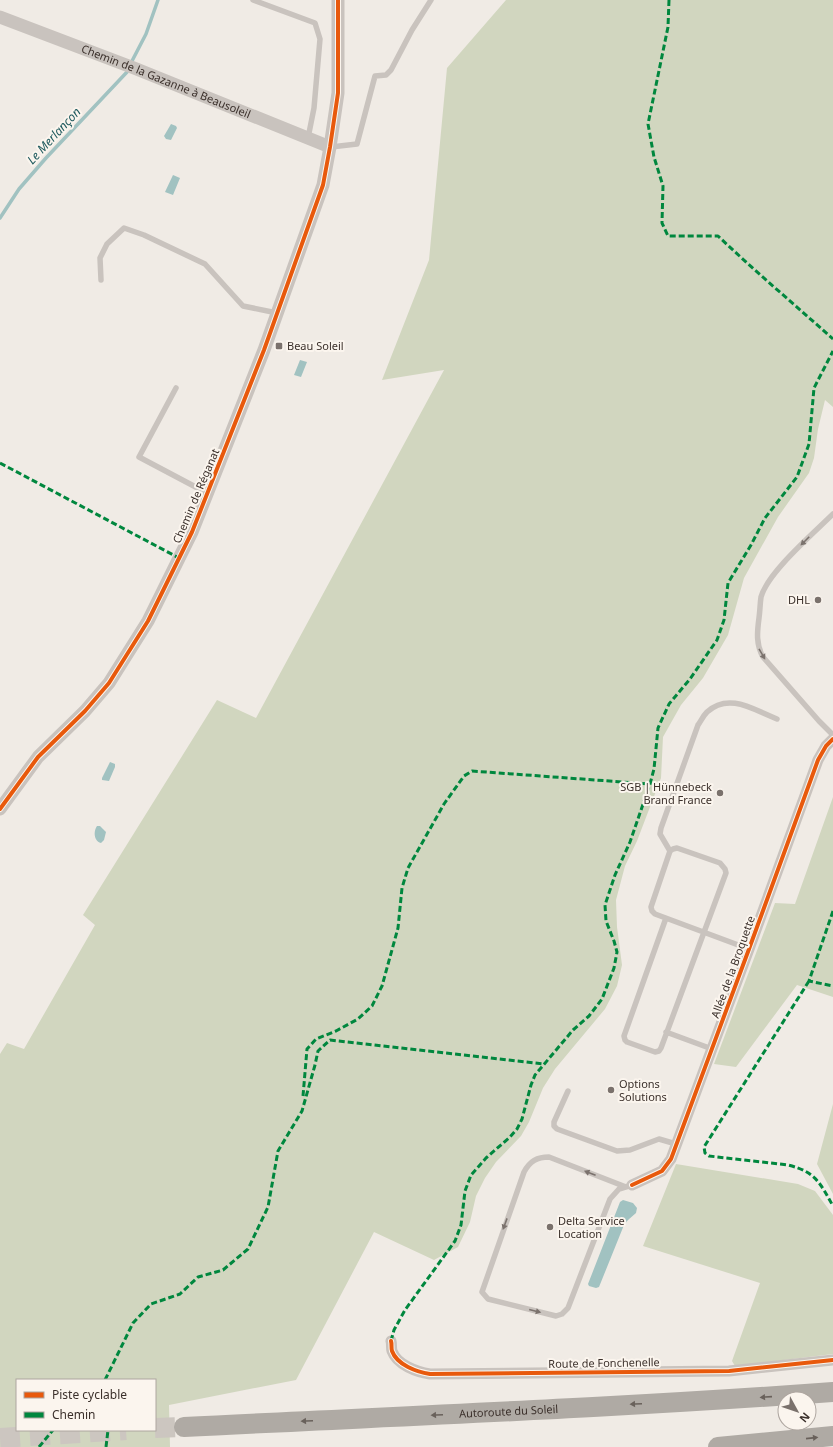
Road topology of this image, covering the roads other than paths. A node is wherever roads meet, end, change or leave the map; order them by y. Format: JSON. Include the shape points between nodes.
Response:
{"nodes":[{"id":1,"x":252,"y":0,"type":"edge"},
{"id":2,"x":338,"y":0,"type":"edge"},
{"id":3,"x":431,"y":0,"type":"edge"},
{"id":4,"x":0,"y":17,"type":"edge"},
{"id":5,"x":308,"y":138,"type":"junction"},
{"id":6,"x":330,"y":147,"type":"junction"},
{"id":7,"x":101,"y":280,"type":"dead end"},
{"id":8,"x":278,"y":313,"type":"junction"},
{"id":9,"x":176,"y":388,"type":"dead end"},
{"id":10,"x":208,"y":493,"type":"junction"},
{"id":11,"x":833,"y":514,"type":"edge"},
{"id":12,"x":777,"y":719,"type":"dead end"},
{"id":13,"x":833,"y":735,"type":"edge"},
{"id":14,"x":833,"y":740,"type":"edge"},
{"id":15,"x":0,"y":809,"type":"edge"},
{"id":16,"x":670,"y":851,"type":"junction"},
{"id":17,"x":666,"y":918,"type":"junction"},
{"id":18,"x":703,"y":933,"type":"junction"},
{"id":19,"x":749,"y":950,"type":"junction"},
{"id":20,"x":666,"y":1032,"type":"junction"},
{"id":21,"x":712,"y":1049,"type":"junction"},
{"id":22,"x":568,"y":1091,"type":"dead end"},
{"id":23,"x":676,"y":1144,"type":"junction"},
{"id":24,"x":629,"y":1186,"type":"junction"},
{"id":25,"x":391,"y":1341,"type":"dead end"},
{"id":26,"x":833,"y":1360,"type":"edge"},
{"id":27,"x":833,"y":1392,"type":"edge"},
{"id":28,"x":184,"y":1427,"type":"tunnel mouth"},
{"id":29,"x":833,"y":1436,"type":"edge"},
{"id":30,"x":718,"y":1447,"type":"edge"}],
"edges":[{"from":1,"to":5,"type":"lane","via":[[315,23],[320,39],[314,108]]},
{"from":2,"to":6,"type":"street","name":"Chemin de Réganat","via":[[338,92]]},
{"from":3,"to":6,"type":"lane","via":[[390,70],[386,75],[375,76],[357,144]]},
{"from":4,"to":5,"type":"street","name":"Chemin de la Gazanne à Beausoleil"},
{"from":5,"to":6,"type":"street","name":"Chemin de la Gazanne à Beausoleil"},
{"from":6,"to":8,"type":"street","name":"Chemin de Réganat","via":[[323,185]]},
{"from":7,"to":8,"type":"lane","via":[[100,258],[107,244],[124,228],[205,264],[243,306]]},
{"from":8,"to":10,"type":"street","name":"Chemin de Réganat"},
{"from":9,"to":10,"type":"lane","via":[[139,457]]},
{"from":10,"to":15,"type":"street","name":"Chemin de Réganat","via":[[192,532],[148,621],[109,683],[85,711],[38,757]]},
{"from":11,"to":13,"type":"lane","one_way":true,"via":[[770,578],[761,596],[757,640],[763,657]]},
{"from":12,"to":16,"type":"lane","via":[[739,703],[728,702],[718,704],[706,713],[698,725],[661,828],[660,834]]},
{"from":14,"to":19,"type":"street","name":"Allée de la Broquette","via":[[818,760]]},
{"from":16,"to":17,"type":"lane","via":[[651,907],[655,914]]},
{"from":16,"to":18,"type":"lane","via":[[677,848],[720,863],[725,869],[726,873]]},
{"from":17,"to":18,"type":"lane"},
{"from":17,"to":20,"type":"lane","via":[[624,1036],[627,1042],[655,1052],[661,1048]]},
{"from":18,"to":19,"type":"lane"},
{"from":18,"to":20,"type":"lane"},
{"from":19,"to":21,"type":"street","name":"Allée de la Broquette"},
{"from":20,"to":21,"type":"lane"},
{"from":21,"to":23,"type":"street","name":"Allée de la Broquette"},
{"from":22,"to":23,"type":"lane","via":[[554,1122],[557,1129],[618,1151],[630,1150],[659,1139]]},
{"from":23,"to":24,"type":"street","name":"Allée de la Broquette","via":[[671,1159],[662,1171]]},
{"from":24,"to":24,"type":"lane","one_way":true,"via":[[549,1158],[533,1160],[524,1172],[482,1292],[488,1299],[556,1316],[562,1314],[568,1308],[610,1200],[619,1189]]},
{"from":25,"to":26,"type":"street","name":"Route de Fonchenelle","via":[[397,1359],[414,1370],[430,1374],[730,1371]]},
{"from":27,"to":28,"type":"highway","name":"Autoroute du Soleil","one_way":true},
{"from":30,"to":29,"type":"highway","one_way":true}]}
